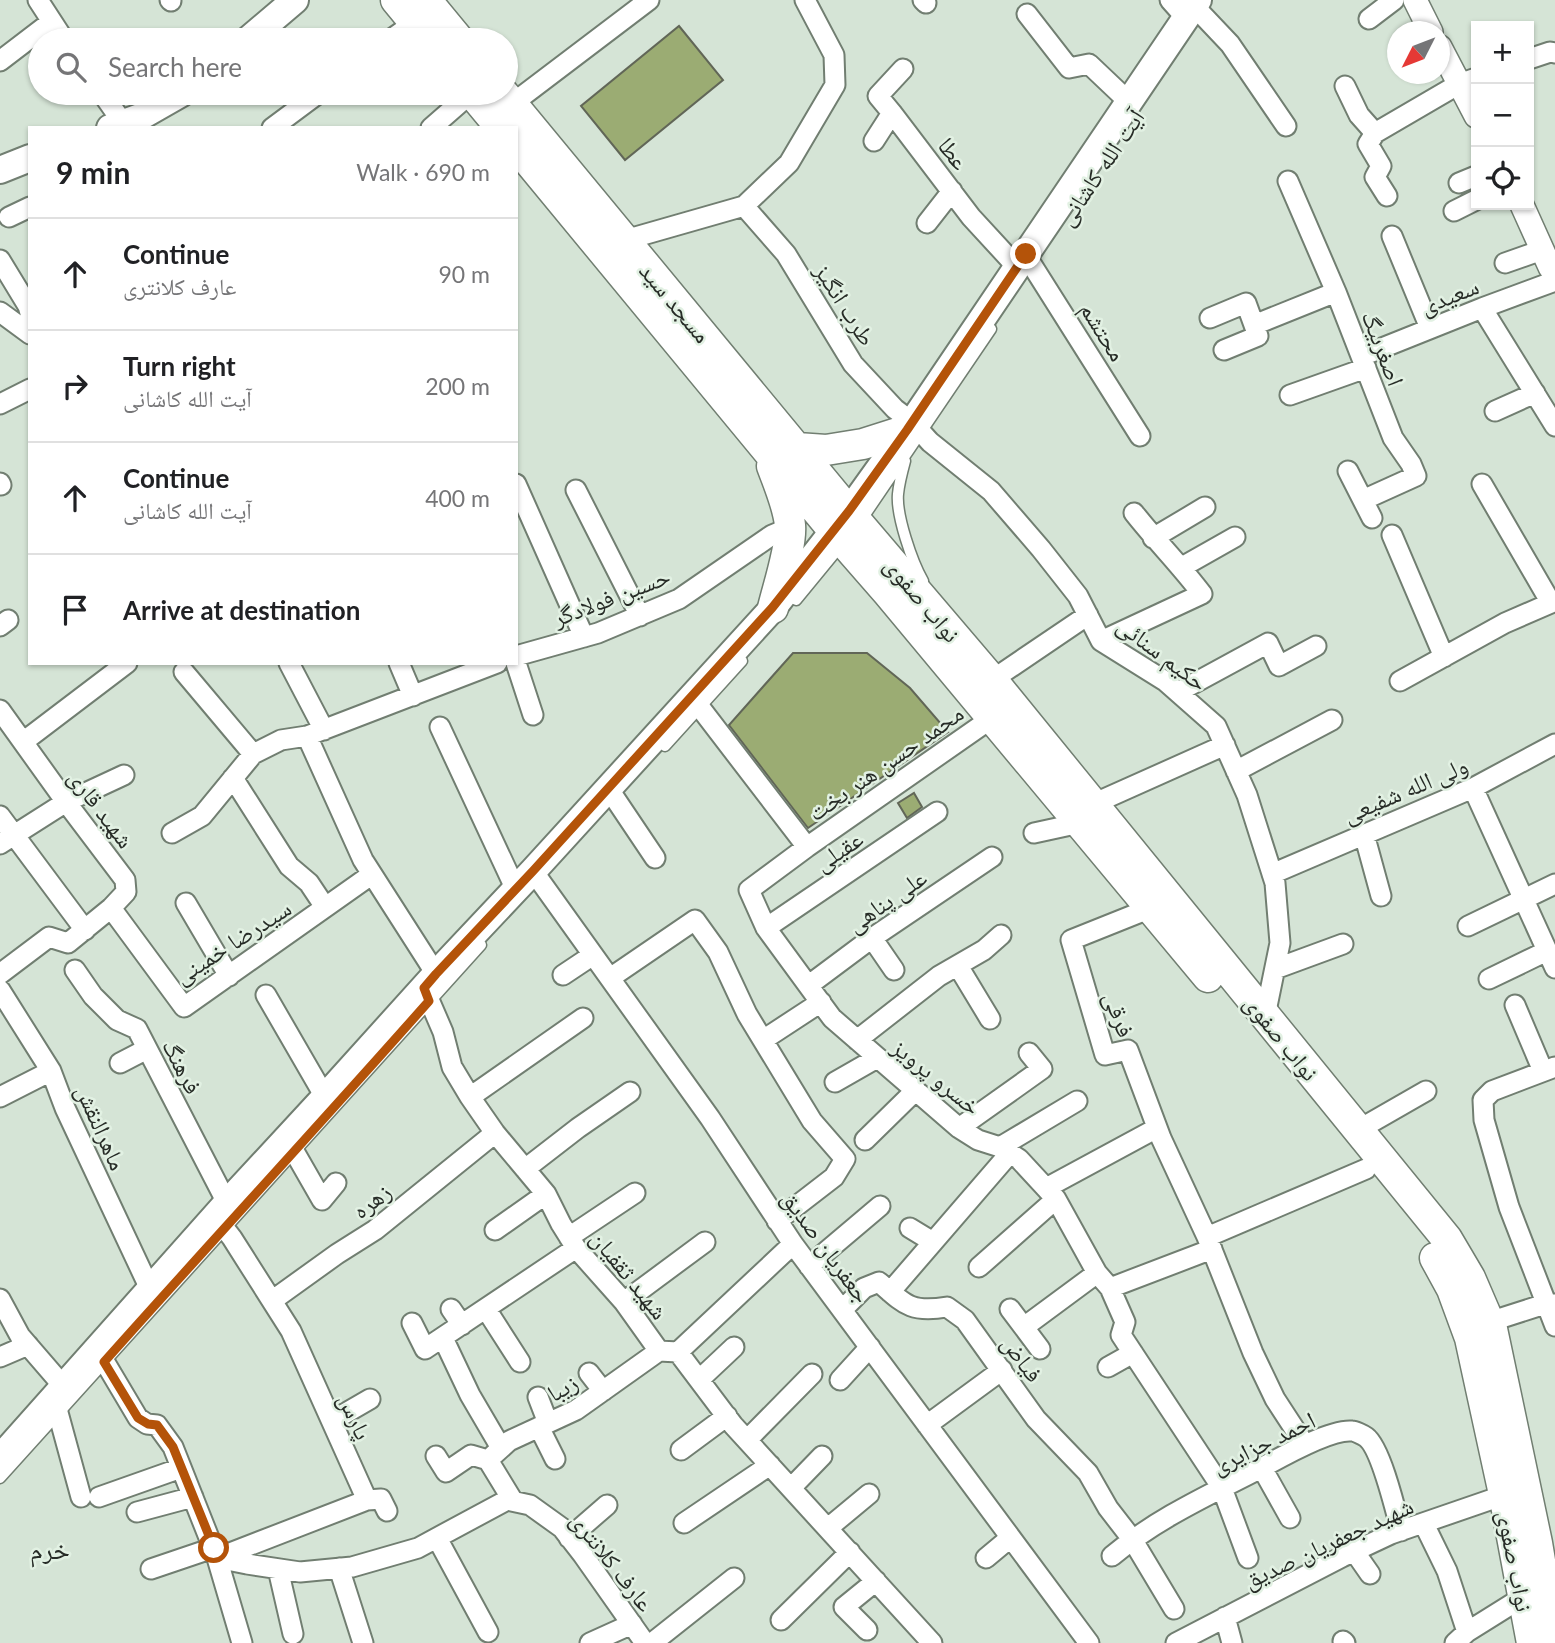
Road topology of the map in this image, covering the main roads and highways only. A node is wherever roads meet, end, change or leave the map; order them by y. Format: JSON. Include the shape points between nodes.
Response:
{"nodes":[{"id":1,"x":295,"y":0,"type":"edge"},
{"id":2,"x":1193,"y":10,"type":"edge"},
{"id":3,"x":408,"y":11,"type":"edge"},
{"id":4,"x":262,"y":28,"type":"edge"},
{"id":5,"x":438,"y":28,"type":"edge"},
{"id":6,"x":160,"y":105,"type":"edge"},
{"id":7,"x":505,"y":108,"type":"edge"},
{"id":8,"x":117,"y":125,"type":"edge"},
{"id":9,"x":518,"y":148,"type":"edge"},
{"id":10,"x":28,"y":159,"type":"edge"},
{"id":11,"x":0,"y":170,"type":"edge"},
{"id":12,"x":911,"y":435,"type":"junction"},
{"id":13,"x":797,"y":448,"type":"junction"},
{"id":14,"x":767,"y":449,"type":"junction"},
{"id":15,"x":846,"y":527,"type":"junction"},
{"id":16,"x":781,"y":607,"type":"junction"},
{"id":17,"x":1086,"y":813,"type":"junction"},
{"id":18,"x":0,"y":1457,"type":"edge"},
{"id":19,"x":1515,"y":1492,"type":"junction"},
{"id":20,"x":1541,"y":1594,"type":"edge"},
{"id":21,"x":1532,"y":1643,"type":"edge"},
{"id":22,"x":1554,"y":1643,"type":"edge"}],
"edges":[{"from":1,"to":4,"type":"main road"},
{"from":2,"to":12,"type":"main road","name":"آیت الله کاشانی","via":[[1128,101],[1028,264]]},
{"from":3,"to":5,"type":"main road"},
{"from":6,"to":8,"type":"main road"},
{"from":7,"to":13,"type":"main road","name":"مسجد سید","via":[[625,240]]},
{"from":9,"to":14,"type":"main road","name":"مسجد سید"},
{"from":10,"to":11,"type":"main road"},
{"from":12,"to":13,"type":"main road","via":[[826,450]]},
{"from":12,"to":15,"type":"main road","name":"آیت الله کاشانی"},
{"from":13,"to":15,"type":"main road","name":"مسجد سید"},
{"from":14,"to":15,"type":"main road","name":"مسجد سید"},
{"from":14,"to":16,"type":"main road","via":[[791,527]]},
{"from":15,"to":16,"type":"main road","name":"آیت الله کاشانی"},
{"from":15,"to":17,"type":"main road","name":"نواب صفوی","via":[[888,593],[992,718]]},
{"from":15,"to":17,"type":"main road","name":"نواب صفوی","via":[[949,629],[992,680]]},
{"from":16,"to":18,"type":"main road","name":"آیت الله کاشانی","via":[[614,796],[325,1097],[291,1146],[150,1289],[101,1356]]},
{"from":17,"to":19,"type":"main road","name":"نواب صفوی","via":[[1150,908],[1431,1250],[1471,1338]]},
{"from":17,"to":19,"type":"main road","name":"نواب صفوی","via":[[1265,1016],[1447,1240],[1492,1329]]},
{"from":19,"to":20,"type":"main road","name":"نواب صفوی"},
{"from":20,"to":21,"type":"main road","name":"نواب صفوی"},
{"from":20,"to":22,"type":"main road","name":"نواب صفوی"}]}
